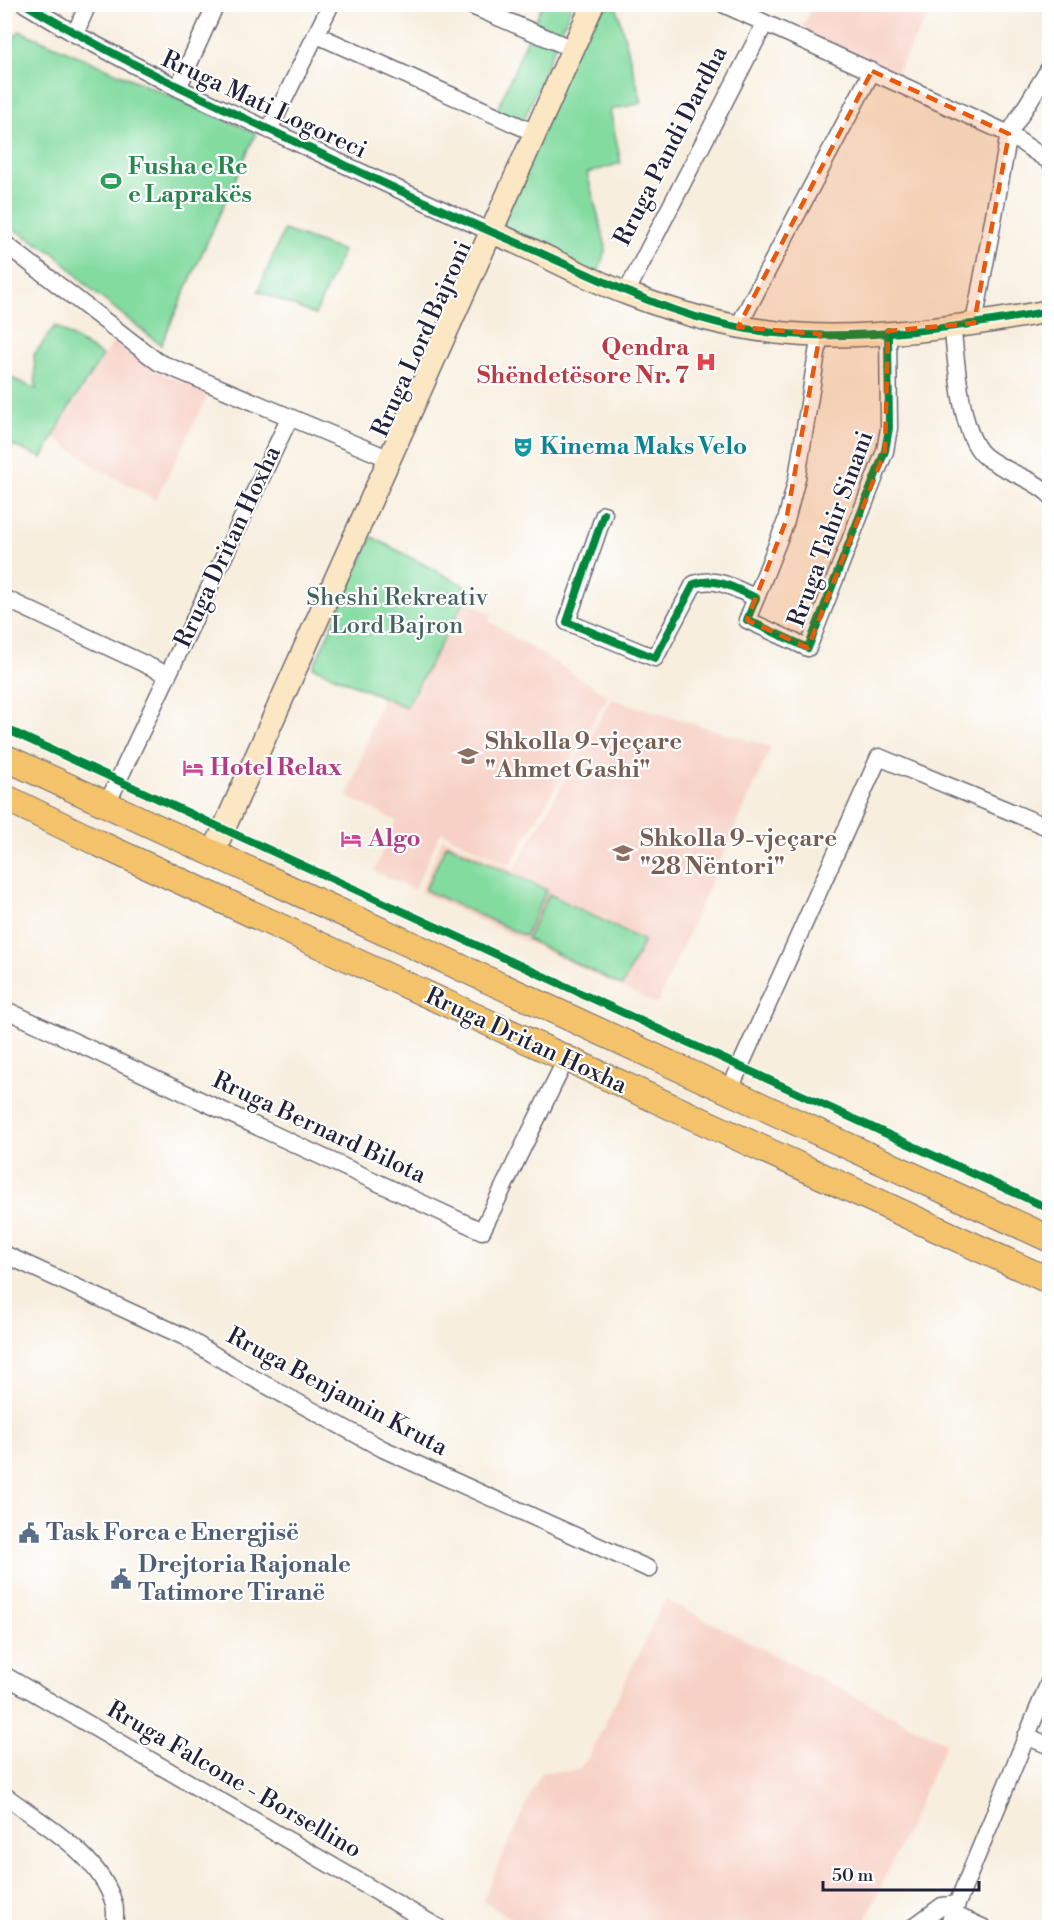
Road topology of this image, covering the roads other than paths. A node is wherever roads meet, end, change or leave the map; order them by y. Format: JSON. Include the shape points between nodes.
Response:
{"nodes":[{"id":1,"x":25,"y":4,"type":"edge"},
{"id":2,"x":88,"y":4,"type":"edge"},
{"id":3,"x":216,"y":4,"type":"edge"},
{"id":4,"x":331,"y":4,"type":"edge"},
{"id":5,"x":467,"y":4,"type":"edge"},
{"id":6,"x":593,"y":4,"type":"edge"},
{"id":7,"x":723,"y":4,"type":"edge"},
{"id":8,"x":765,"y":23,"type":"junction"},
{"id":9,"x":75,"y":34,"type":"junction"},
{"id":10,"x":317,"y":35,"type":"junction"},
{"id":11,"x":573,"y":49,"type":"junction"},
{"id":12,"x":1050,"y":67,"type":"edge"},
{"id":13,"x":872,"y":71,"type":"junction"},
{"id":14,"x":178,"y":88,"type":"junction"},
{"id":15,"x":269,"y":130,"type":"junction"},
{"id":16,"x":535,"y":133,"type":"junction"},
{"id":17,"x":1009,"y":134,"type":"junction"},
{"id":18,"x":1050,"y":162,"type":"edge"},
{"id":19,"x":491,"y":232,"type":"junction"},
{"id":20,"x":4,"y":243,"type":"edge"},
{"id":21,"x":626,"y":293,"type":"junction"},
{"id":22,"x":1050,"y":311,"type":"edge"},
{"id":23,"x":963,"y":324,"type":"junction"},
{"id":24,"x":738,"y":327,"type":"junction"},
{"id":25,"x":888,"y":331,"type":"junction"},
{"id":26,"x":820,"y":334,"type":"junction"},
{"id":27,"x":289,"y":419,"type":"junction"},
{"id":28,"x":390,"y":459,"type":"junction"},
{"id":29,"x":1048,"y":492,"type":"edge"},
{"id":30,"x":604,"y":514,"type":"dead end"},
{"id":31,"x":4,"y":598,"type":"edge"},
{"id":32,"x":756,"y":598,"type":"junction"},
{"id":33,"x":168,"y":675,"type":"junction"},
{"id":34,"x":4,"y":757,"type":"edge"},
{"id":35,"x":4,"y":797,"type":"edge"},
{"id":36,"x":107,"y":804,"type":"junction"},
{"id":37,"x":1050,"y":828,"type":"edge"},
{"id":38,"x":213,"y":853,"type":"junction"},
{"id":39,"x":197,"y":888,"type":"junction"},
{"id":40,"x":4,"y":1009,"type":"edge"},
{"id":41,"x":566,"y":1059,"type":"junction"},
{"id":42,"x":729,"y":1091,"type":"junction"},
{"id":43,"x":1050,"y":1239,"type":"edge"},
{"id":44,"x":4,"y":1254,"type":"edge"},
{"id":45,"x":1050,"y":1281,"type":"edge"},
{"id":46,"x":649,"y":1569,"type":"dead end"},
{"id":47,"x":4,"y":1675,"type":"edge"},
{"id":48,"x":1050,"y":1680,"type":"edge"},
{"id":49,"x":1026,"y":1736,"type":"junction"},
{"id":50,"x":1050,"y":1746,"type":"edge"},
{"id":51,"x":4,"y":1795,"type":"edge"},
{"id":52,"x":952,"y":1915,"type":"edge"},
{"id":53,"x":114,"y":1928,"type":"edge"},
{"id":54,"x":439,"y":1928,"type":"edge"},
{"id":55,"x":912,"y":1928,"type":"edge"},
{"id":56,"x":984,"y":1928,"type":"edge"}],
"edges":[{"from":1,"to":9,"type":"street","name":"Rruga Mati Logoreci"},
{"from":2,"to":9,"type":"street"},
{"from":3,"to":14,"type":"street"},
{"from":4,"to":10,"type":"street"},
{"from":5,"to":11,"type":"street"},
{"from":6,"to":11,"type":"main road","name":"Rruga Lord Bajroni"},
{"from":7,"to":8,"type":"street"},
{"from":8,"to":13,"type":"street"},
{"from":8,"to":21,"type":"street","name":"Rruga Pandi Dardha"},
{"from":9,"to":14,"type":"street","name":"Rruga Mati Logoreci"},
{"from":10,"to":15,"type":"street"},
{"from":10,"to":16,"type":"street"},
{"from":11,"to":16,"type":"main road","name":"Rruga Lord Bajroni"},
{"from":12,"to":17,"type":"street"},
{"from":13,"to":17,"type":"street"},
{"from":13,"to":24,"type":"street"},
{"from":14,"to":15,"type":"street","name":"Rruga Mati Logoreci"},
{"from":15,"to":19,"type":"street","name":"Rruga Mati Logoreci"},
{"from":16,"to":19,"type":"main road","name":"Rruga Lord Bajroni"},
{"from":17,"to":18,"type":"street"},
{"from":17,"to":23,"type":"street"},
{"from":19,"to":21,"type":"main road"},
{"from":19,"to":28,"type":"main road","name":"Rruga Lord Bajroni"},
{"from":20,"to":27,"type":"street","via":[[158,362]]},
{"from":21,"to":24,"type":"main road"},
{"from":22,"to":23,"type":"main road"},
{"from":23,"to":25,"type":"main road"},
{"from":23,"to":29,"type":"street","via":[[966,417],[976,447],[986,457]]},
{"from":24,"to":26,"type":"main road"},
{"from":25,"to":26,"type":"main road"},
{"from":25,"to":32,"type":"street","name":"Rruga Tahir Sinani","via":[[889,428],[885,451],[808,648],[747,620]]},
{"from":26,"to":32,"type":"street","name":"Rruga Tahir Sinani","via":[[797,478],[786,520]]},
{"from":27,"to":28,"type":"street"},
{"from":27,"to":33,"type":"street","name":"Rruga Dritan Hoxha"},
{"from":28,"to":38,"type":"main road","name":"Rruga Lord Bajroni"},
{"from":30,"to":32,"type":"street","name":"Rruga Tahir Sinani","via":[[567,622],[656,658],[694,584],[719,581]]},
{"from":31,"to":33,"type":"street","name":"Rruga Dritan Hoxha"},
{"from":33,"to":36,"type":"street","name":"Rruga Dritan Hoxha"},
{"from":34,"to":36,"type":"main road","name":"Rruga Dritan Hoxha"},
{"from":35,"to":39,"type":"main road","name":"Rruga Dritan Hoxha"},
{"from":36,"to":38,"type":"main road","name":"Rruga Dritan Hoxha"},
{"from":37,"to":42,"type":"street","via":[[879,757]]},
{"from":38,"to":39,"type":"main road","name":"Rruga Lord Bajroni"},
{"from":38,"to":42,"type":"main road","name":"Rruga Dritan Hoxha"},
{"from":39,"to":41,"type":"main road","name":"Rruga Dritan Hoxha"},
{"from":40,"to":41,"type":"street","name":"Rruga Bernard Bilota","via":[[482,1231]]},
{"from":41,"to":45,"type":"main road","name":"Rruga Dritan Hoxha"},
{"from":42,"to":43,"type":"main road","name":"Rruga Dritan Hoxha"},
{"from":44,"to":46,"type":"street","name":"Rruga Benjamin Kruta","via":[[185,1337],[384,1449]]},
{"from":47,"to":54,"type":"street","name":"Rruga Falcone - Borsellino"},
{"from":48,"to":49,"type":"street"},
{"from":49,"to":50,"type":"street"},
{"from":49,"to":52,"type":"street"},
{"from":51,"to":53,"type":"street","via":[[94,1867],[115,1907]]},
{"from":52,"to":55,"type":"street","via":[[942,1906]]},
{"from":52,"to":56,"type":"street"}]}
